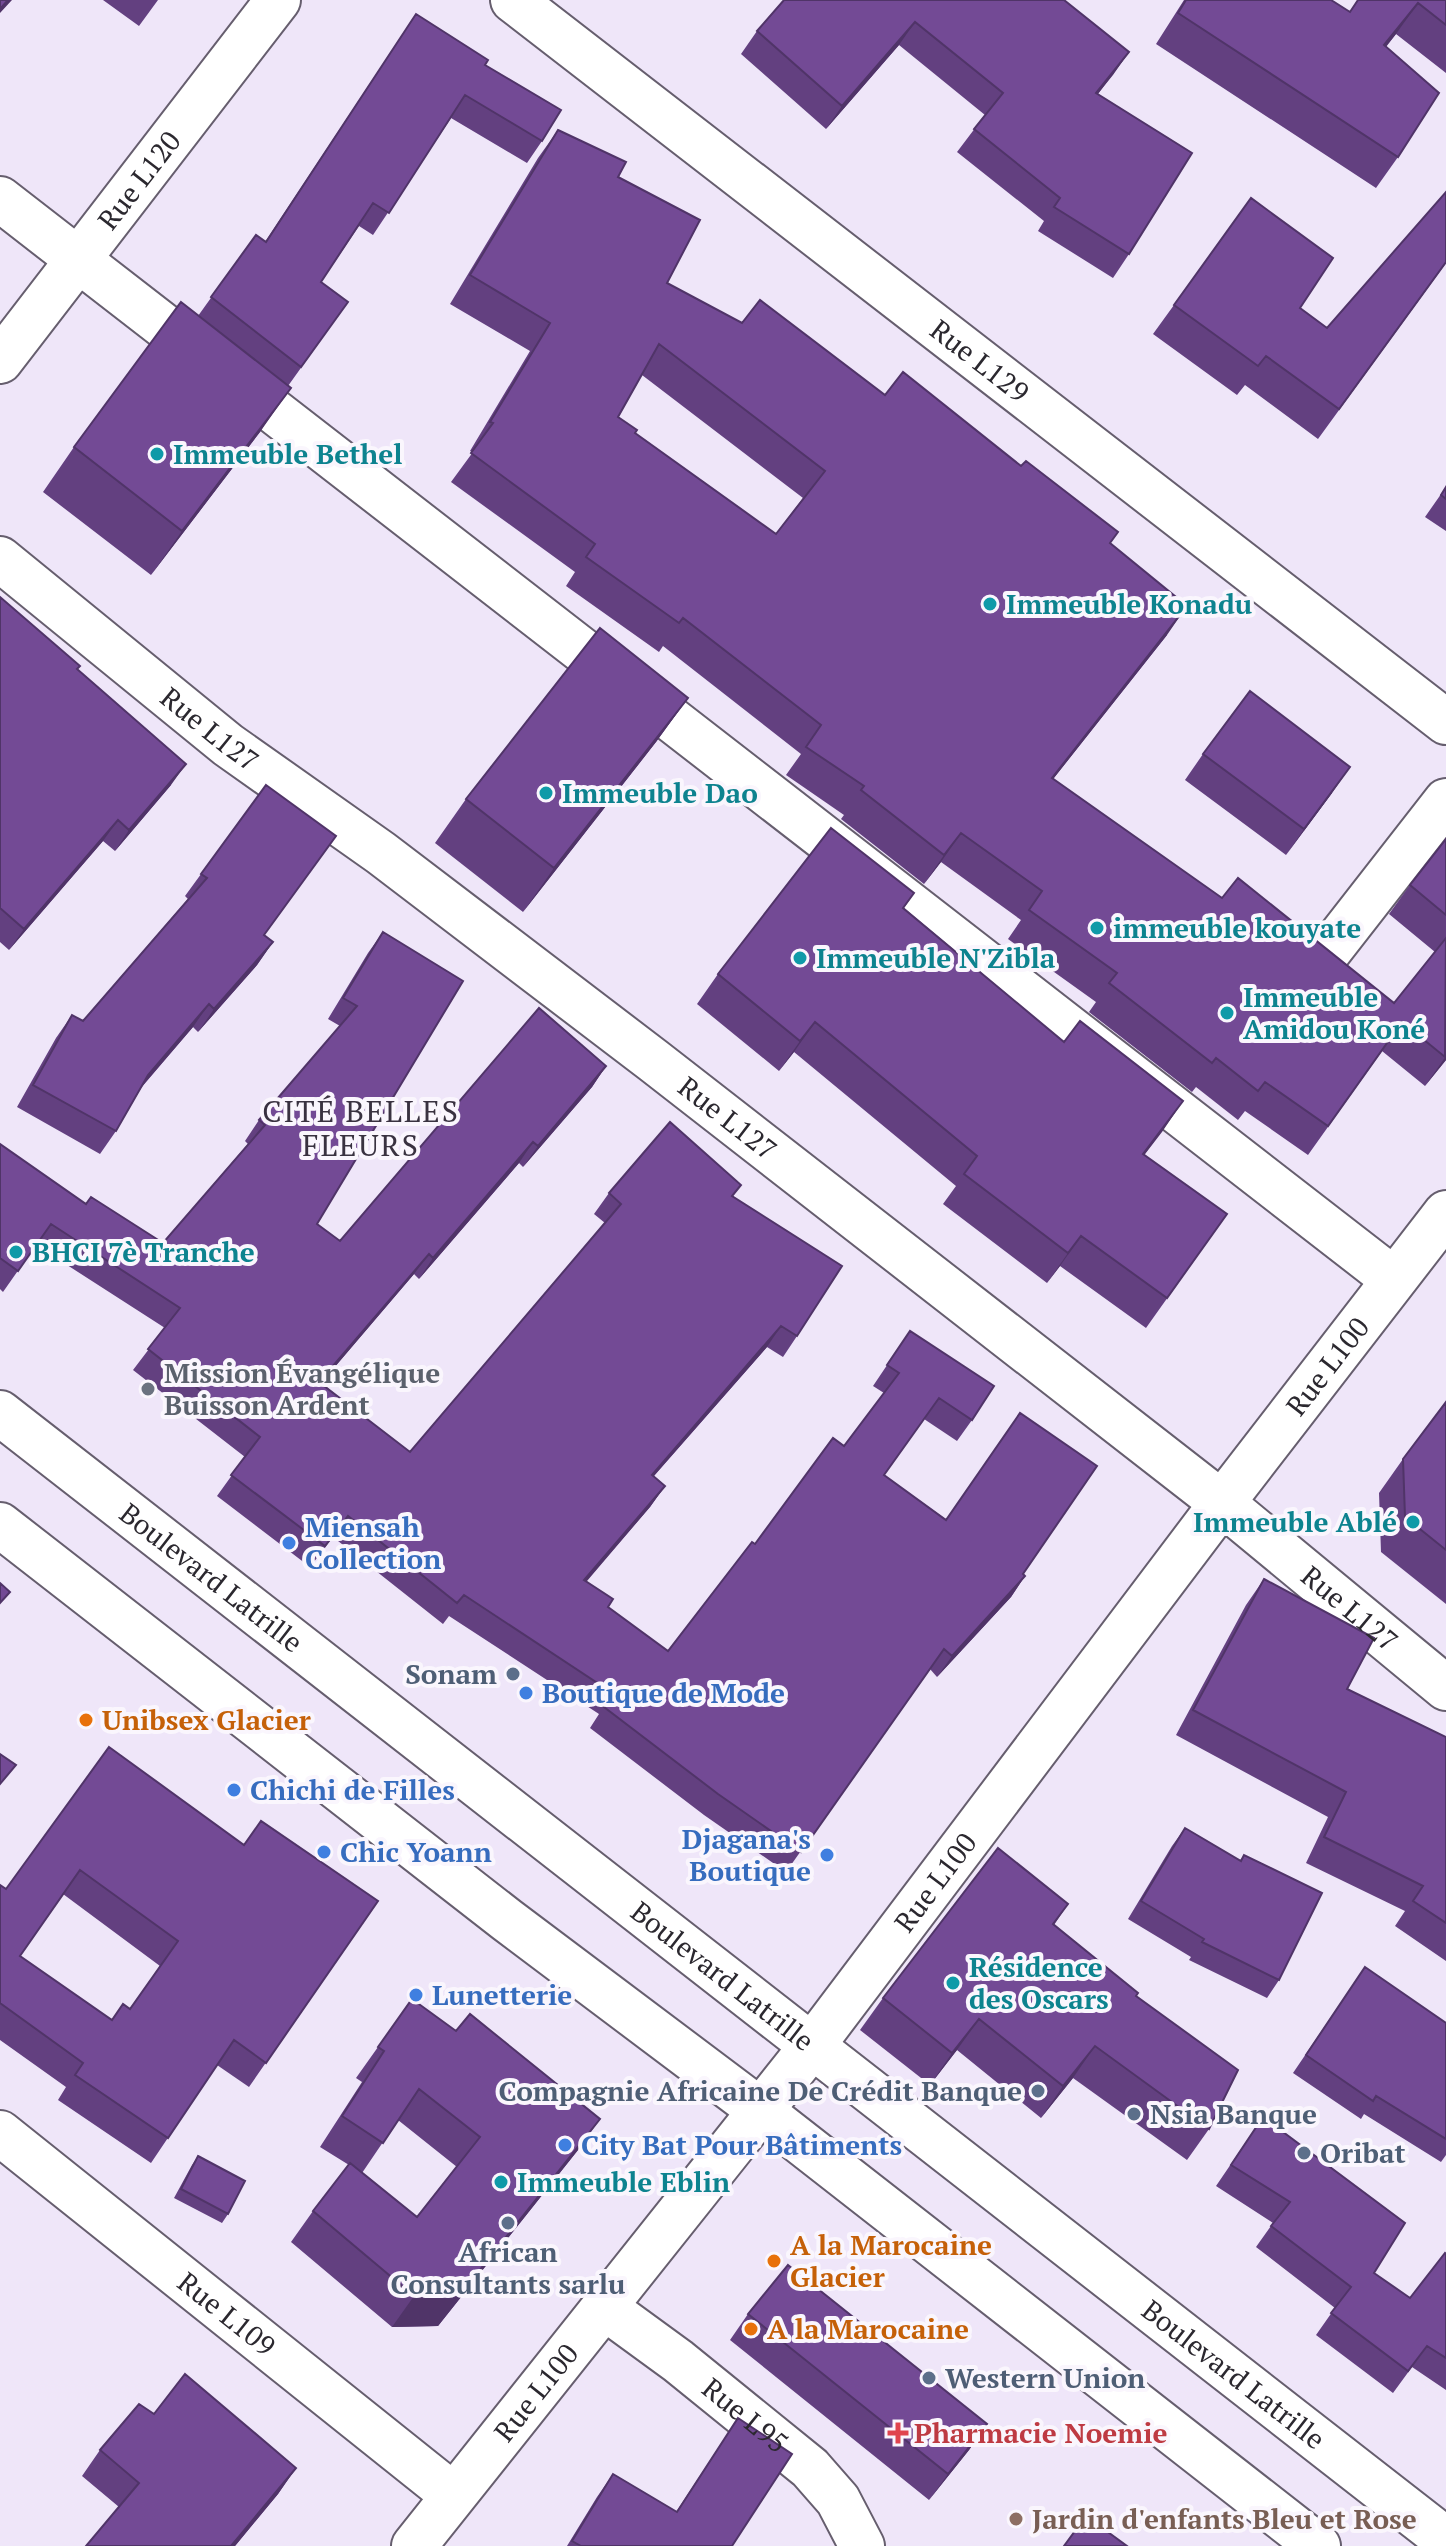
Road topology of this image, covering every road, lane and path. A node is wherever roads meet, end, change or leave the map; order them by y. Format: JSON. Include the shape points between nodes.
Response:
{"nodes":[{"id":1,"x":278,"y":0,"type":"edge"},
{"id":2,"x":513,"y":0,"type":"edge"},
{"id":3,"x":0,"y":199,"type":"edge"},
{"id":4,"x":78,"y":260,"type":"junction"},
{"id":5,"x":0,"y":361,"type":"edge"},
{"id":6,"x":0,"y":559,"type":"edge"},
{"id":7,"x":1446,"y":722,"type":"edge"},
{"id":8,"x":1446,"y":801,"type":"edge"},
{"id":9,"x":1322,"y":960,"type":"edge"},
{"id":10,"x":1446,"y":1213,"type":"edge"},
{"id":11,"x":1393,"y":1279,"type":"junction"},
{"id":12,"x":0,"y":1413,"type":"edge"},
{"id":13,"x":1222,"y":1503,"type":"junction"},
{"id":14,"x":0,"y":1525,"type":"edge"},
{"id":15,"x":1446,"y":1688,"type":"edge"},
{"id":16,"x":812,"y":2046,"type":"junction"},
{"id":17,"x":761,"y":2111,"type":"junction"},
{"id":18,"x":0,"y":2133,"type":"edge"},
{"id":19,"x":604,"y":2307,"type":"junction"},
{"id":20,"x":453,"y":2495,"type":"junction"},
{"id":21,"x":1446,"y":2540,"type":"edge"},
{"id":22,"x":414,"y":2546,"type":"edge"},
{"id":23,"x":862,"y":2546,"type":"edge"},
{"id":24,"x":1318,"y":2546,"type":"edge"}],
"edges":[{"from":1,"to":4,"type":"street","name":"Rue L120"},
{"from":2,"to":7,"type":"street","name":"Rue L129"},
{"from":3,"to":4,"type":"street"},
{"from":4,"to":5,"type":"street","name":"Rue L120"},
{"from":4,"to":11,"type":"street"},
{"from":6,"to":13,"type":"street","name":"Rue L127","via":[[228,745],[381,853],[641,1051]]},
{"from":8,"to":9,"type":"street"},
{"from":10,"to":11,"type":"street","name":"Rue L100"},
{"from":11,"to":13,"type":"street","name":"Rue L100"},
{"from":12,"to":16,"type":"street","name":"Boulevard Latrille"},
{"from":13,"to":15,"type":"street","name":"Rue L127"},
{"from":13,"to":16,"type":"street","name":"Rue L100"},
{"from":14,"to":17,"type":"street"},
{"from":16,"to":17,"type":"street","name":"Rue L100"},
{"from":16,"to":21,"type":"street","name":"Boulevard Latrille"},
{"from":17,"to":19,"type":"street","name":"Rue L100"},
{"from":17,"to":24,"type":"street"},
{"from":18,"to":20,"type":"street","name":"Rue L109"},
{"from":19,"to":20,"type":"street","name":"Rue L100"},
{"from":19,"to":23,"type":"street","name":"Rue L95","via":[[810,2468],[838,2500]]},
{"from":20,"to":22,"type":"street","name":"Rue L100"}]}
